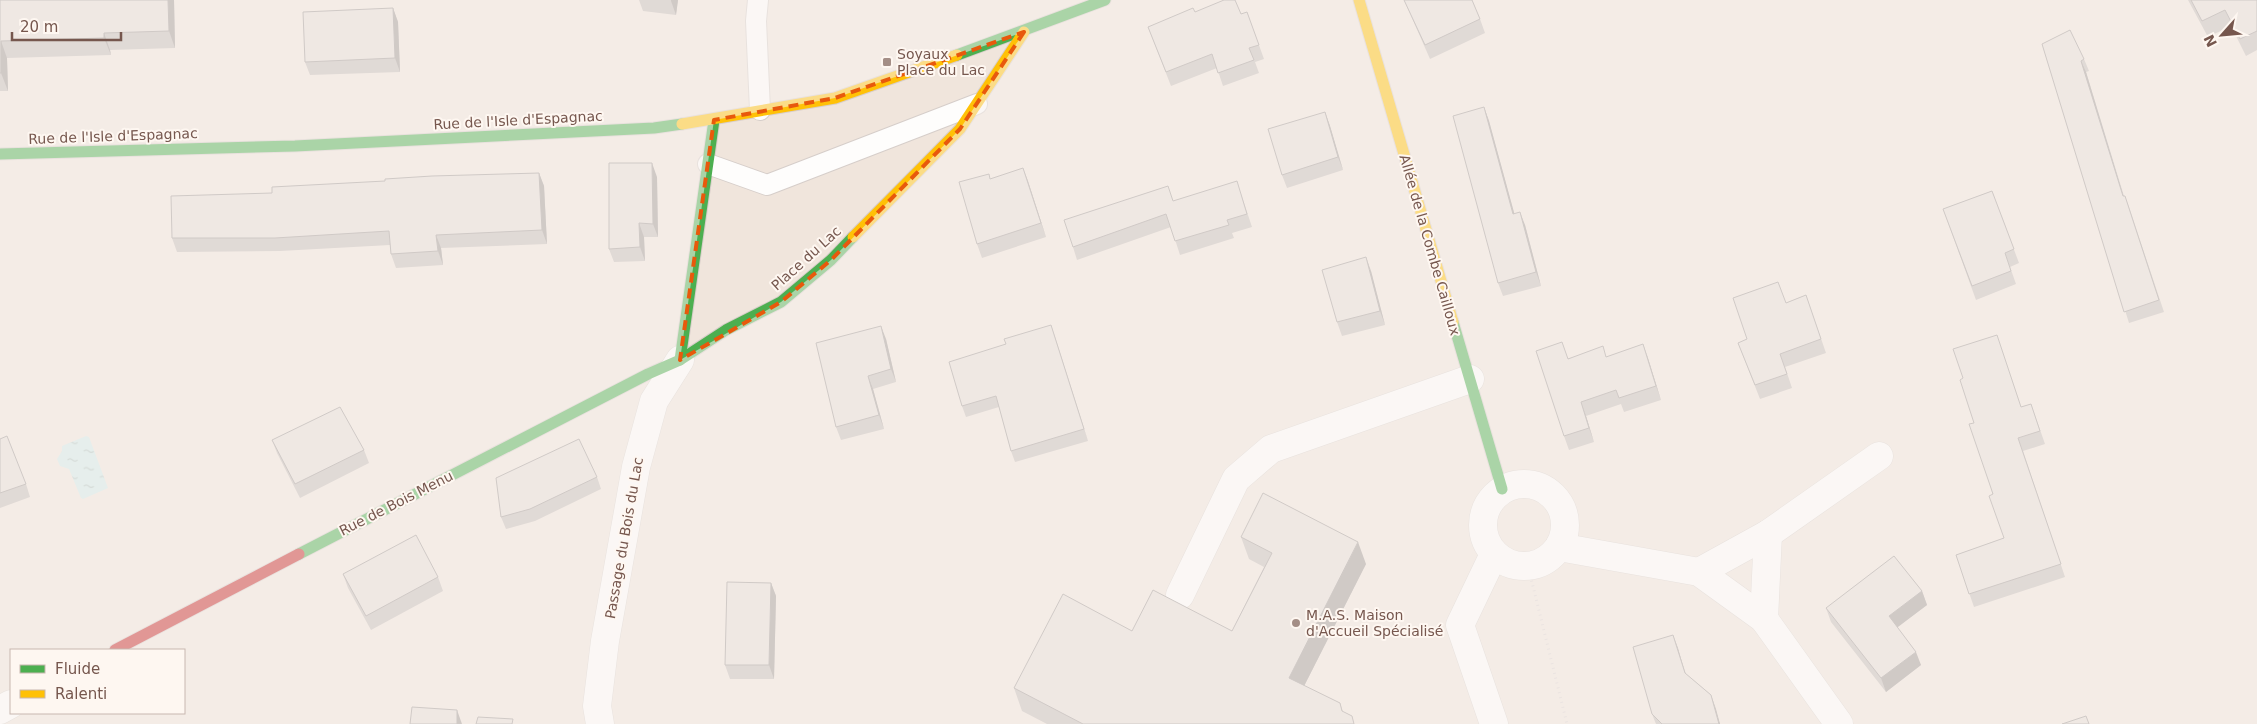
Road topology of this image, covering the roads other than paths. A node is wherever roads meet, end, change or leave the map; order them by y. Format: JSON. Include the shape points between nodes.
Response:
{"nodes":[{"id":1,"x":758,"y":0,"type":"edge"},
{"id":2,"x":1105,"y":0,"type":"edge"},
{"id":3,"x":1359,"y":0,"type":"edge"},
{"id":4,"x":1024,"y":32,"type":"junction"},
{"id":5,"x":977,"y":104,"type":"junction"},
{"id":6,"x":760,"y":110,"type":"junction"},
{"id":7,"x":714,"y":120,"type":"junction"},
{"id":8,"x":0,"y":154,"type":"edge"},
{"id":9,"x":708,"y":164,"type":"junction"},
{"id":10,"x":680,"y":360,"type":"junction"},
{"id":11,"x":1470,"y":379,"type":"junction"},
{"id":12,"x":1879,"y":456,"type":"dead end"},
{"id":13,"x":1502,"y":489,"type":"junction"},
{"id":14,"x":1768,"y":534,"type":"junction"},
{"id":15,"x":1559,"y":547,"type":"junction"},
{"id":16,"x":1494,"y":554,"type":"junction"},
{"id":17,"x":1699,"y":572,"type":"junction"},
{"id":18,"x":1180,"y":595,"type":"dead end"},
{"id":19,"x":1764,"y":619,"type":"junction"},
{"id":20,"x":117,"y":649,"type":"edge"},
{"id":21,"x":600,"y":724,"type":"edge"},
{"id":22,"x":1494,"y":724,"type":"edge"},
{"id":23,"x":1839,"y":724,"type":"edge"}],
"edges":[{"from":1,"to":6,"type":"lane"},
{"from":2,"to":4,"type":"street","name":"Rue de l'Isle d'Espagnac"},
{"from":3,"to":11,"type":"street","name":"Allée de la Combe Cailloux"},
{"from":4,"to":5,"type":"street","name":"Place du Lac"},
{"from":4,"to":6,"type":"street","name":"Rue de l'Isle d'Espagnac","via":[[835,98]]},
{"from":5,"to":9,"type":"lane","via":[[767,185]]},
{"from":5,"to":10,"type":"street","name":"Place du Lac","via":[[960,128],[830,260],[781,302],[726,330]]},
{"from":6,"to":7,"type":"street","name":"Rue de l'Isle d'Espagnac"},
{"from":7,"to":8,"type":"street","name":"Rue de l'Isle d'Espagnac","via":[[654,128],[295,146]]},
{"from":7,"to":9,"type":"street"},
{"from":9,"to":10,"type":"street"},
{"from":10,"to":20,"type":"street","name":"Rue de Bois Menu"},
{"from":10,"to":21,"type":"street","name":"Passage du Bois du Lac","via":[[654,400],[636,467],[605,641],[597,706]]},
{"from":11,"to":13,"type":"street","name":"Allée de la Combe Cailloux"},
{"from":11,"to":18,"type":"street","via":[[1271,449],[1236,479]]},
{"from":12,"to":14,"type":"street"},
{"from":13,"to":15,"type":"street","via":[[1529,483],[1554,496],[1562,507],[1565,521]]},
{"from":13,"to":16,"type":"street","via":[[1493,497],[1483,519],[1483,531]]},
{"from":14,"to":17,"type":"street"},
{"from":14,"to":19,"type":"street"},
{"from":15,"to":16,"type":"street","via":[[1551,557],[1528,566],[1515,565]]},
{"from":15,"to":17,"type":"street"},
{"from":16,"to":22,"type":"street","via":[[1460,625]]},
{"from":17,"to":19,"type":"street"},
{"from":19,"to":23,"type":"street"}]}
